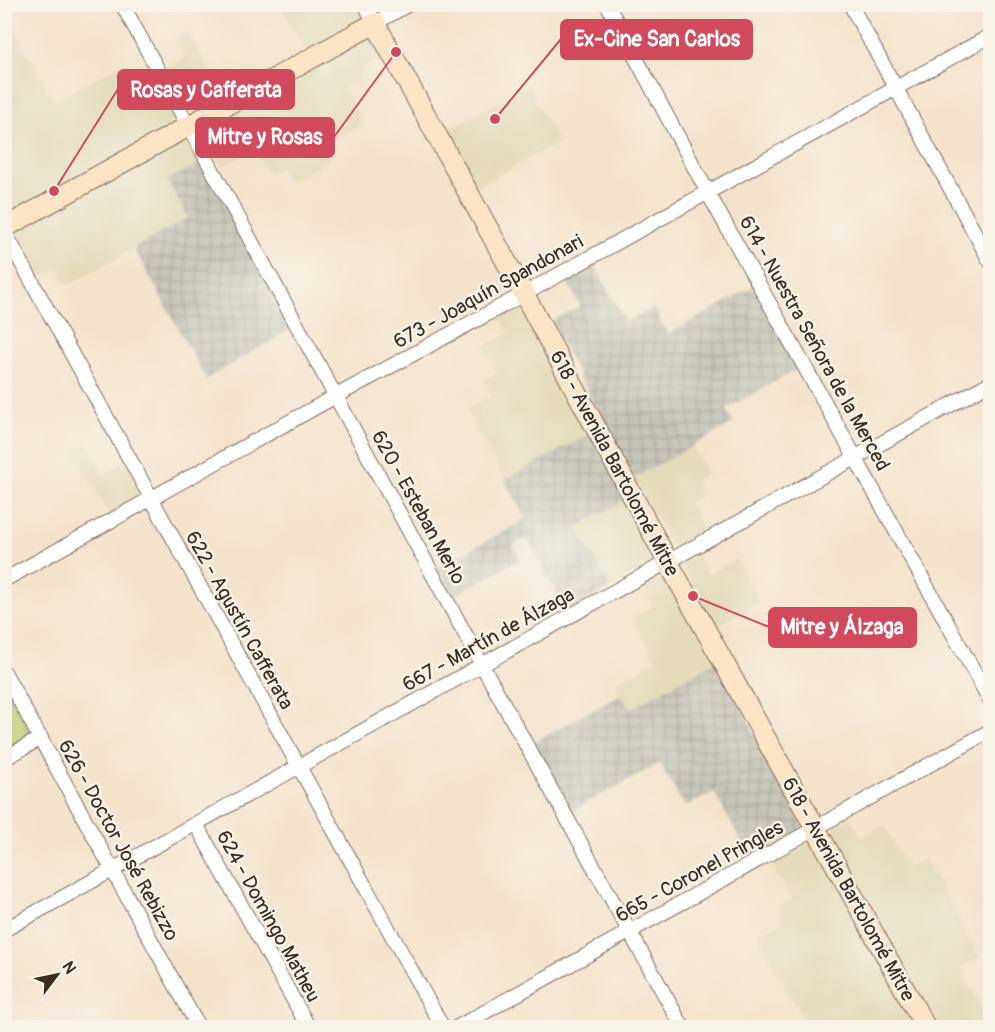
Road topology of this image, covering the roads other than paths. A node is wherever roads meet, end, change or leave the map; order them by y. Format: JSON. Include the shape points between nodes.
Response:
{"nodes":[{"id":1,"x":122,"y":4,"type":"edge"},
{"id":2,"x":364,"y":4,"type":"edge"},
{"id":3,"x":409,"y":4,"type":"edge"},
{"id":4,"x":607,"y":4,"type":"edge"},
{"id":5,"x":850,"y":4,"type":"edge"},
{"id":6,"x":375,"y":23,"type":"junction"},
{"id":7,"x":990,"y":36,"type":"edge"},
{"id":8,"x":896,"y":87,"type":"junction"},
{"id":9,"x":188,"y":126,"type":"junction"},
{"id":10,"x":708,"y":193,"type":"junction"},
{"id":11,"x":4,"y":229,"type":"edge"},
{"id":12,"x":990,"y":261,"type":"edge"},
{"id":13,"x":524,"y":294,"type":"junction"},
{"id":14,"x":990,"y":383,"type":"edge"},
{"id":15,"x":336,"y":396,"type":"junction"},
{"id":16,"x":856,"y":458,"type":"junction"},
{"id":17,"x":151,"y":498,"type":"junction"},
{"id":18,"x":668,"y":562,"type":"junction"},
{"id":19,"x":4,"y":580,"type":"edge"},
{"id":20,"x":482,"y":665,"type":"junction"},
{"id":21,"x":4,"y":672,"type":"edge"},
{"id":22,"x":990,"y":700,"type":"edge"},
{"id":23,"x":990,"y":730,"type":"edge"},
{"id":24,"x":41,"y":738,"type":"junction"},
{"id":25,"x":4,"y":759,"type":"edge"},
{"id":26,"x":298,"y":766,"type":"junction"},
{"id":27,"x":196,"y":824,"type":"junction"},
{"id":28,"x":816,"y":828,"type":"junction"},
{"id":29,"x":113,"y":870,"type":"junction"},
{"id":30,"x":4,"y":930,"type":"edge"},
{"id":31,"x":630,"y":931,"type":"junction"},
{"id":32,"x":199,"y":1028,"type":"edge"},
{"id":33,"x":309,"y":1028,"type":"edge"},
{"id":34,"x":443,"y":1028,"type":"edge"},
{"id":35,"x":456,"y":1028,"type":"edge"},
{"id":36,"x":683,"y":1028,"type":"edge"},
{"id":37,"x":926,"y":1028,"type":"edge"}],
"edges":[{"from":1,"to":9,"type":"street","name":"620 - Esteban Merlo"},
{"from":2,"to":6,"type":"street"},
{"from":3,"to":6,"type":"street"},
{"from":4,"to":10,"type":"street","name":"614 - Nuestra Señora de la Merced"},
{"from":5,"to":8,"type":"street"},
{"from":6,"to":9,"type":"main road"},
{"from":6,"to":13,"type":"main road","name":"618 - Avenida Bartolomé Mitre"},
{"from":7,"to":8,"type":"street","name":"673 - Joaquín Spandonari"},
{"from":8,"to":10,"type":"street","name":"673 - Joaquín Spandonari"},
{"from":8,"to":12,"type":"street"},
{"from":9,"to":11,"type":"main road"},
{"from":9,"to":15,"type":"street","name":"620 - Esteban Merlo"},
{"from":10,"to":13,"type":"street","name":"673 - Joaquín Spandonari"},
{"from":10,"to":16,"type":"street","name":"614 - Nuestra Señora de la Merced"},
{"from":11,"to":17,"type":"street","name":"622 - Agustín Cafferata"},
{"from":13,"to":15,"type":"street","name":"673 - Joaquín Spandonari"},
{"from":13,"to":18,"type":"main road","name":"618 - Avenida Bartolomé Mitre"},
{"from":14,"to":16,"type":"street","name":"667 - Martín de Álzaga"},
{"from":15,"to":17,"type":"street","name":"673 - Joaquín Spandonari"},
{"from":15,"to":20,"type":"street","name":"620 - Esteban Merlo"},
{"from":16,"to":18,"type":"street","name":"667 - Martín de Álzaga"},
{"from":16,"to":22,"type":"street","name":"614 - Nuestra Señora de la Merced"},
{"from":17,"to":19,"type":"street","name":"673 - Joaquín Spandonari"},
{"from":17,"to":26,"type":"street","name":"622 - Agustín Cafferata"},
{"from":18,"to":20,"type":"street","name":"667 - Martín de Álzaga"},
{"from":18,"to":28,"type":"main road","name":"618 - Avenida Bartolomé Mitre"},
{"from":20,"to":26,"type":"street","name":"667 - Martín de Álzaga"},
{"from":20,"to":31,"type":"street","name":"620 - Esteban Merlo"},
{"from":21,"to":24,"type":"street","name":"626 - Doctor José Rebizzo"},
{"from":23,"to":28,"type":"street","name":"665 - Coronel Pringles"},
{"from":24,"to":25,"type":"street"},
{"from":24,"to":29,"type":"street","name":"626 - Doctor José Rebizzo"},
{"from":26,"to":27,"type":"street","name":"667 - Martín de Álzaga"},
{"from":26,"to":34,"type":"street","name":"622 - Agustín Cafferata"},
{"from":27,"to":29,"type":"street","name":"667 - Martín de Álzaga"},
{"from":27,"to":33,"type":"street","name":"624 - Domingo Matheu"},
{"from":28,"to":31,"type":"street","name":"665 - Coronel Pringles"},
{"from":28,"to":37,"type":"main road","name":"618 - Avenida Bartolomé Mitre"},
{"from":29,"to":30,"type":"street","name":"667 - Martín de Álzaga"},
{"from":29,"to":32,"type":"street","name":"626 - Doctor José Rebizzo"},
{"from":31,"to":35,"type":"street","name":"665 - Coronel Pringles"},
{"from":31,"to":36,"type":"street","name":"620 - Esteban Merlo"}]}
